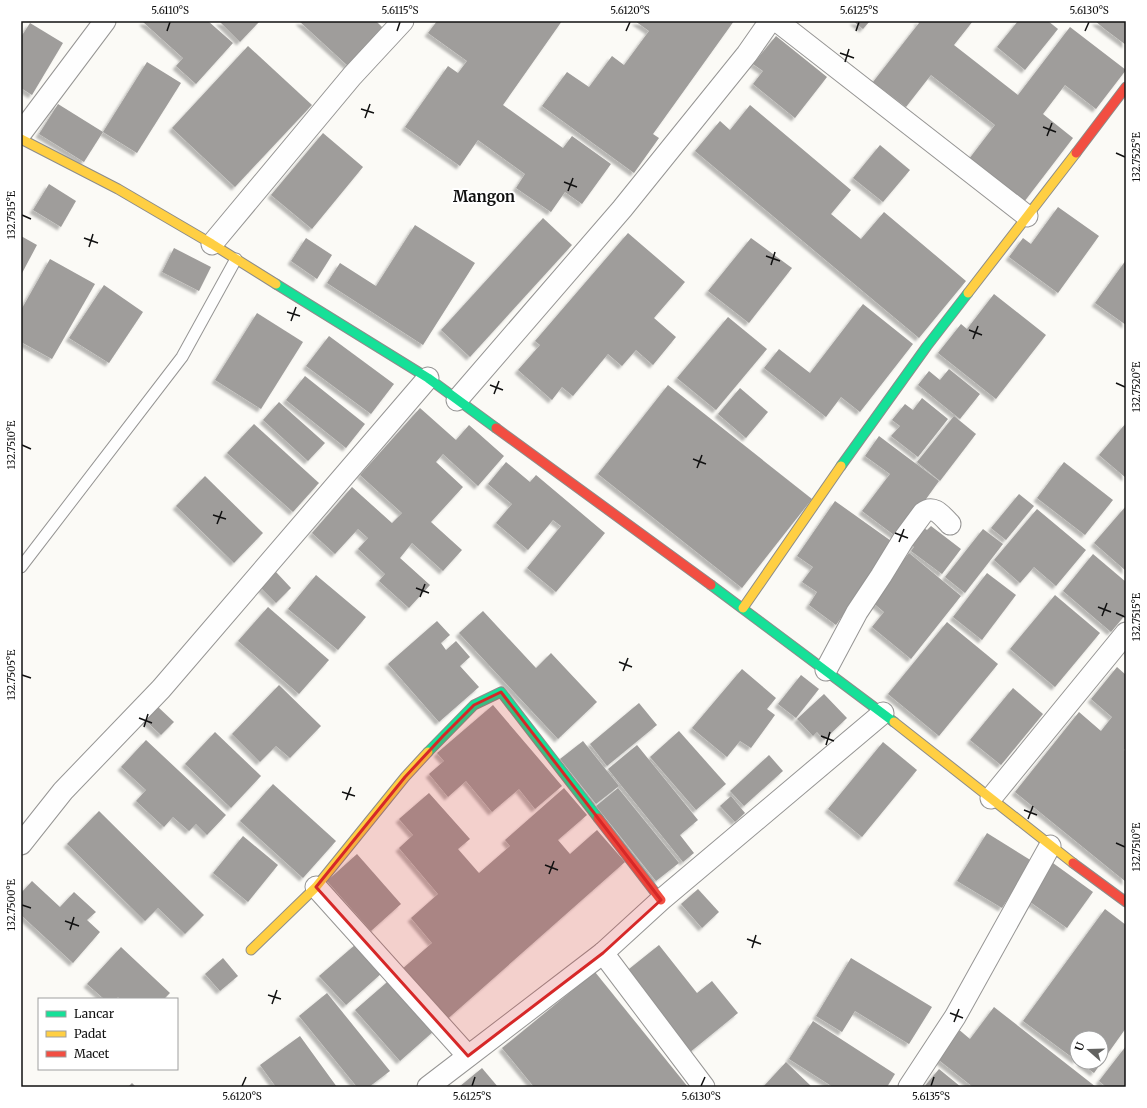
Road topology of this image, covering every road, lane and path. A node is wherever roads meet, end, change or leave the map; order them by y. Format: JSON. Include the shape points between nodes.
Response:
{"nodes":[{"id":1,"x":105,"y":21,"type":"edge"},
{"id":2,"x":403,"y":21,"type":"edge"},
{"id":3,"x":770,"y":21,"type":"edge"},
{"id":4,"x":777,"y":21,"type":"edge"},
{"id":5,"x":1126,"y":87,"type":"edge"},
{"id":6,"x":21,"y":133,"type":"edge"},
{"id":7,"x":21,"y":139,"type":"edge"},
{"id":8,"x":1027,"y":216,"type":"junction"},
{"id":9,"x":212,"y":244,"type":"junction"},
{"id":10,"x":236,"y":259,"type":"junction"},
{"id":11,"x":428,"y":378,"type":"junction"},
{"id":12,"x":457,"y":400,"type":"junction"},
{"id":13,"x":950,"y":524,"type":"dead end"},
{"id":14,"x":21,"y":567,"type":"edge"},
{"id":15,"x":743,"y":608,"type":"junction"},
{"id":16,"x":1126,"y":633,"type":"edge"},
{"id":17,"x":826,"y":670,"type":"junction"},
{"id":18,"x":883,"y":713,"type":"junction"},
{"id":19,"x":991,"y":798,"type":"junction"},
{"id":20,"x":21,"y":844,"type":"edge"},
{"id":21,"x":1050,"y":846,"type":"junction"},
{"id":22,"x":316,"y":887,"type":"junction"},
{"id":23,"x":661,"y":900,"type":"junction"},
{"id":24,"x":1126,"y":902,"type":"edge"},
{"id":25,"x":251,"y":950,"type":"dead end"},
{"id":26,"x":603,"y":953,"type":"junction"},
{"id":27,"x":468,"y":1056,"type":"junction"},
{"id":28,"x":428,"y":1087,"type":"edge"},
{"id":29,"x":704,"y":1087,"type":"edge"},
{"id":30,"x":909,"y":1087,"type":"edge"}],
"edges":[{"from":1,"to":6,"type":"street"},
{"from":2,"to":9,"type":"street","via":[[352,76]]},
{"from":3,"to":12,"type":"street","via":[[622,209]]},
{"from":4,"to":8,"type":"street"},
{"from":5,"to":8,"type":"main road"},
{"from":7,"to":9,"type":"main road","via":[[118,189]]},
{"from":8,"to":15,"type":"main road","via":[[927,346]]},
{"from":9,"to":10,"type":"main road"},
{"from":10,"to":11,"type":"main road"},
{"from":10,"to":14,"type":"lane","via":[[182,356]]},
{"from":11,"to":12,"type":"main road"},
{"from":11,"to":20,"type":"street","via":[[161,689],[63,791]]},
{"from":12,"to":15,"type":"main road"},
{"from":13,"to":17,"type":"street","via":[[932,509],[923,513],[856,612]]},
{"from":15,"to":17,"type":"main road"},
{"from":16,"to":19,"type":"street"},
{"from":17,"to":18,"type":"main road"},
{"from":18,"to":19,"type":"main road"},
{"from":18,"to":23,"type":"street"},
{"from":19,"to":21,"type":"main road"},
{"from":21,"to":24,"type":"main road"},
{"from":21,"to":30,"type":"street","via":[[955,1017]]},
{"from":22,"to":23,"type":"main road","via":[[405,777],[443,736],[474,705],[501,692]]},
{"from":22,"to":25,"type":"main road"},
{"from":22,"to":27,"type":"street"},
{"from":23,"to":26,"type":"street"},
{"from":26,"to":27,"type":"street"},
{"from":26,"to":29,"type":"street"},
{"from":27,"to":28,"type":"street"}]}
